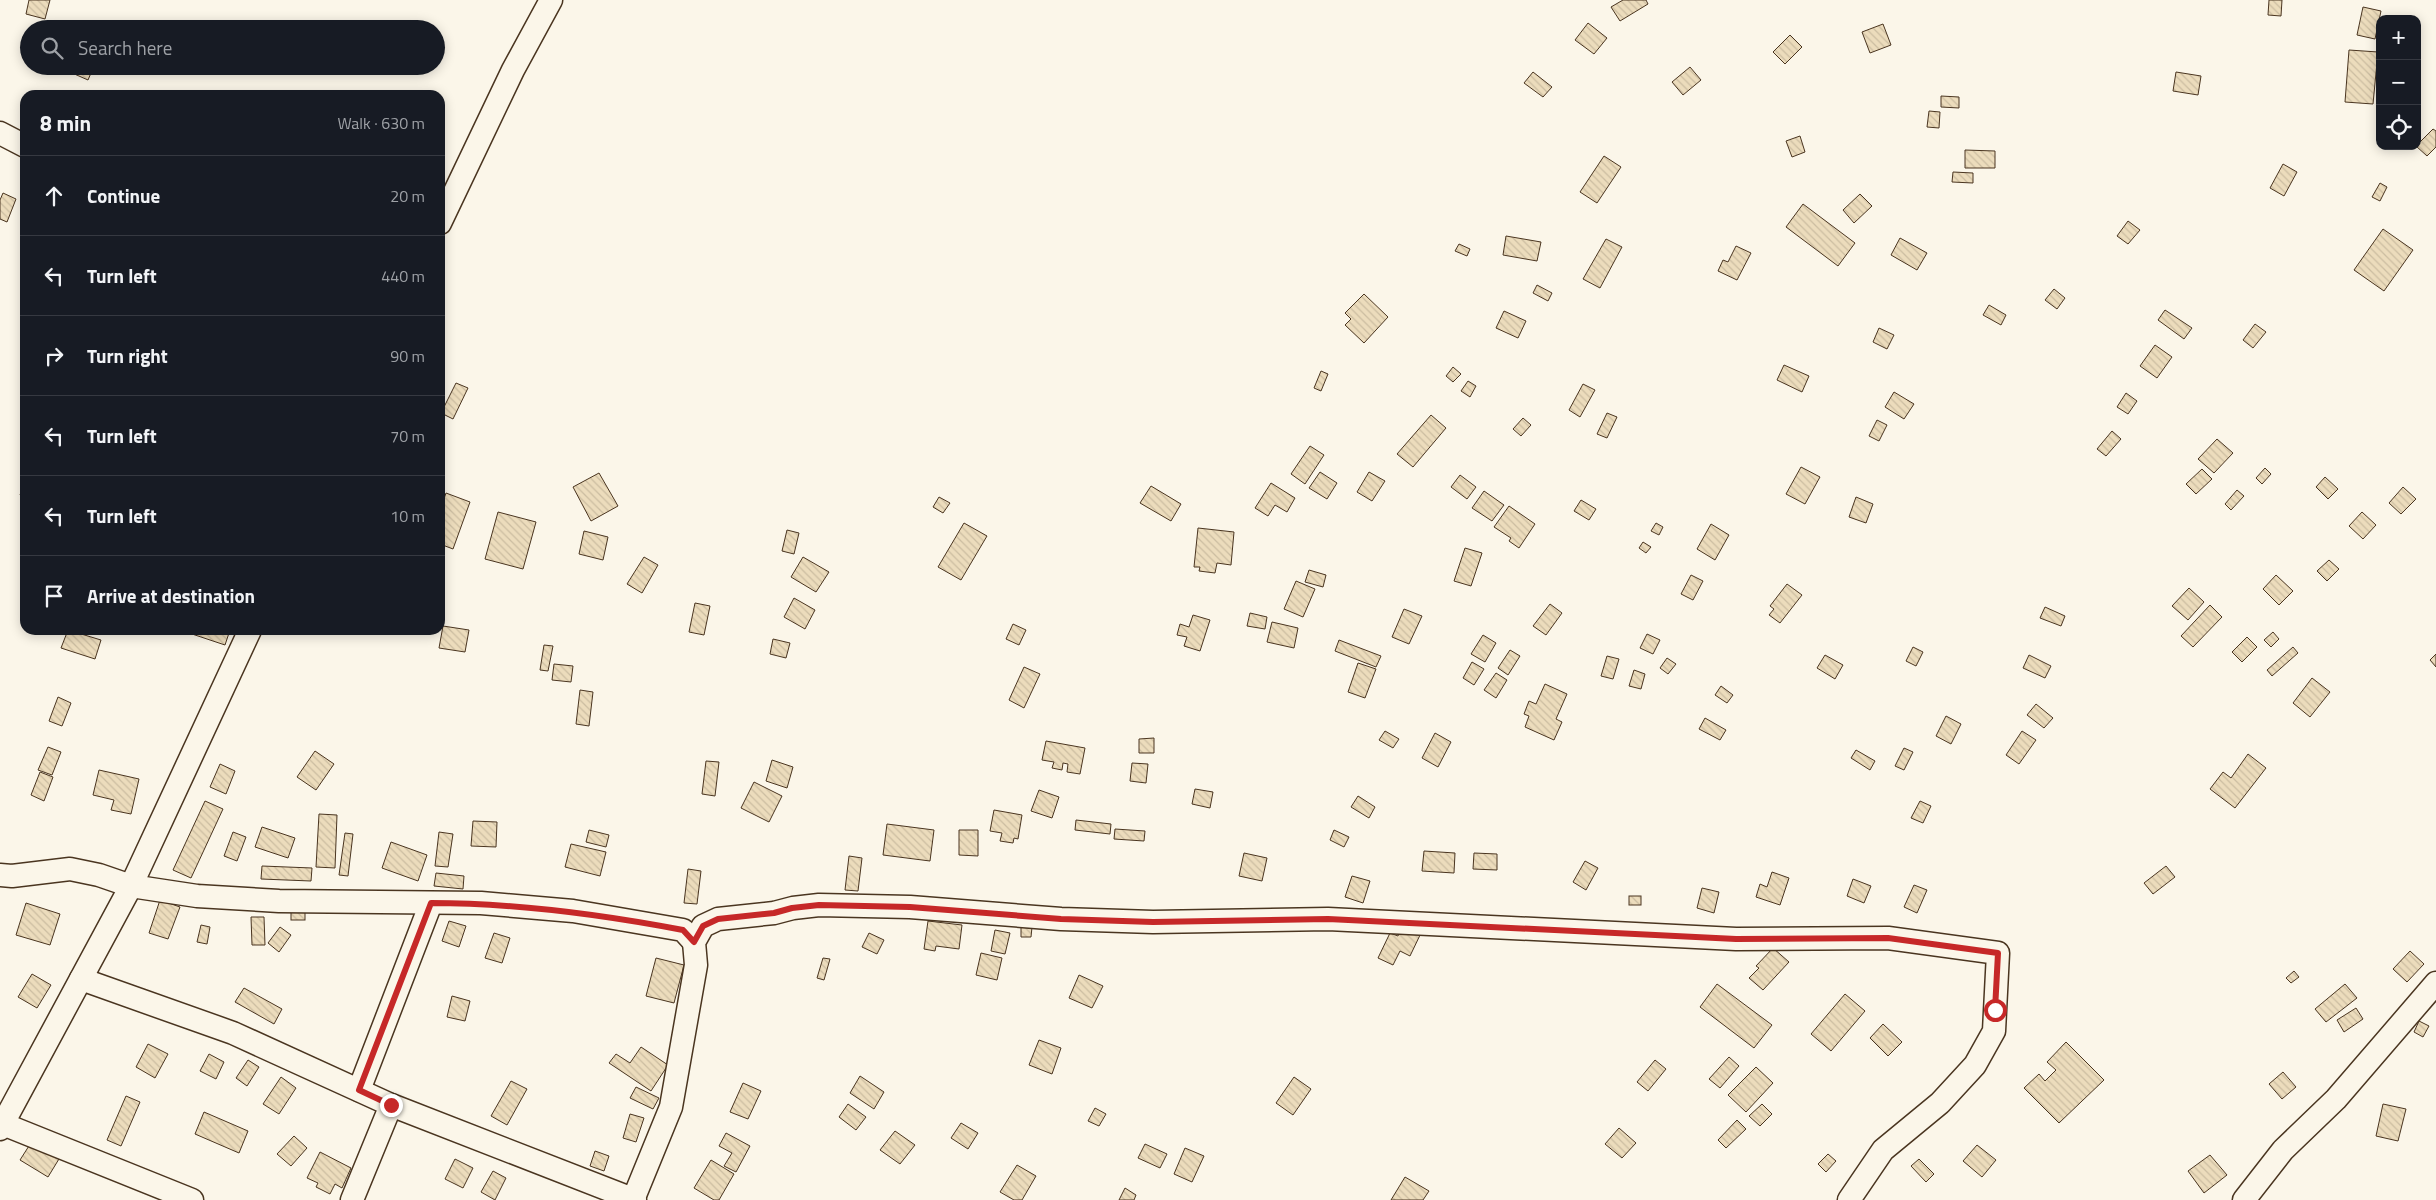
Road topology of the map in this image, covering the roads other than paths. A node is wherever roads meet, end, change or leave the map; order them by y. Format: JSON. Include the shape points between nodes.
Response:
{"nodes":[{"id":1,"x":551,"y":0,"type":"edge"},
{"id":2,"x":0,"y":133,"type":"edge"},
{"id":3,"x":20,"y":143,"type":"edge"},
{"id":4,"x":445,"y":213,"type":"edge"},
{"id":5,"x":248,"y":635,"type":"edge"},
{"id":6,"x":0,"y":874,"type":"edge"},
{"id":7,"x":131,"y":886,"type":"junction"},
{"id":8,"x":431,"y":903,"type":"junction"},
{"id":9,"x":694,"y":942,"type":"junction"},
{"id":10,"x":81,"y":979,"type":"junction"},
{"id":11,"x":2436,"y":983,"type":"edge"},
{"id":12,"x":359,"y":1090,"type":"junction"},
{"id":13,"x":391,"y":1105,"type":"junction"},
{"id":14,"x":1,"y":1127,"type":"edge"},
{"id":15,"x":192,"y":1200,"type":"edge"},
{"id":16,"x":352,"y":1200,"type":"edge"},
{"id":17,"x":634,"y":1200,"type":"edge"},
{"id":18,"x":1849,"y":1200,"type":"edge"},
{"id":19,"x":2244,"y":1200,"type":"edge"}],
"edges":[{"from":1,"to":4,"type":"street","via":[[513,70]]},
{"from":2,"to":3,"type":"street"},
{"from":5,"to":7,"type":"street"},
{"from":6,"to":7,"type":"street","via":[[12,876],[70,869]]},
{"from":7,"to":8,"type":"street","via":[[197,896],[279,901]]},
{"from":7,"to":10,"type":"street"},
{"from":8,"to":9,"type":"street","via":[[481,903],[573,911],[683,930]]},
{"from":8,"to":12,"type":"street"},
{"from":9,"to":17,"type":"street","via":[[696,965],[671,1107]]},
{"from":9,"to":18,"type":"street","via":[[703,926],[718,919],[819,905],[910,907],[1061,919],[1153,922],[1328,919],[1736,939],[1888,938],[1998,953],[1994,1031],[1974,1065],[1940,1102],[1883,1150]]},
{"from":10,"to":12,"type":"street","via":[[233,1033]]},
{"from":10,"to":14,"type":"street"},
{"from":11,"to":19,"type":"street","via":[[2336,1099],[2283,1150]]},
{"from":12,"to":13,"type":"street"},
{"from":13,"to":16,"type":"street"},
{"from":13,"to":17,"type":"street"},
{"from":14,"to":15,"type":"street"}]}
